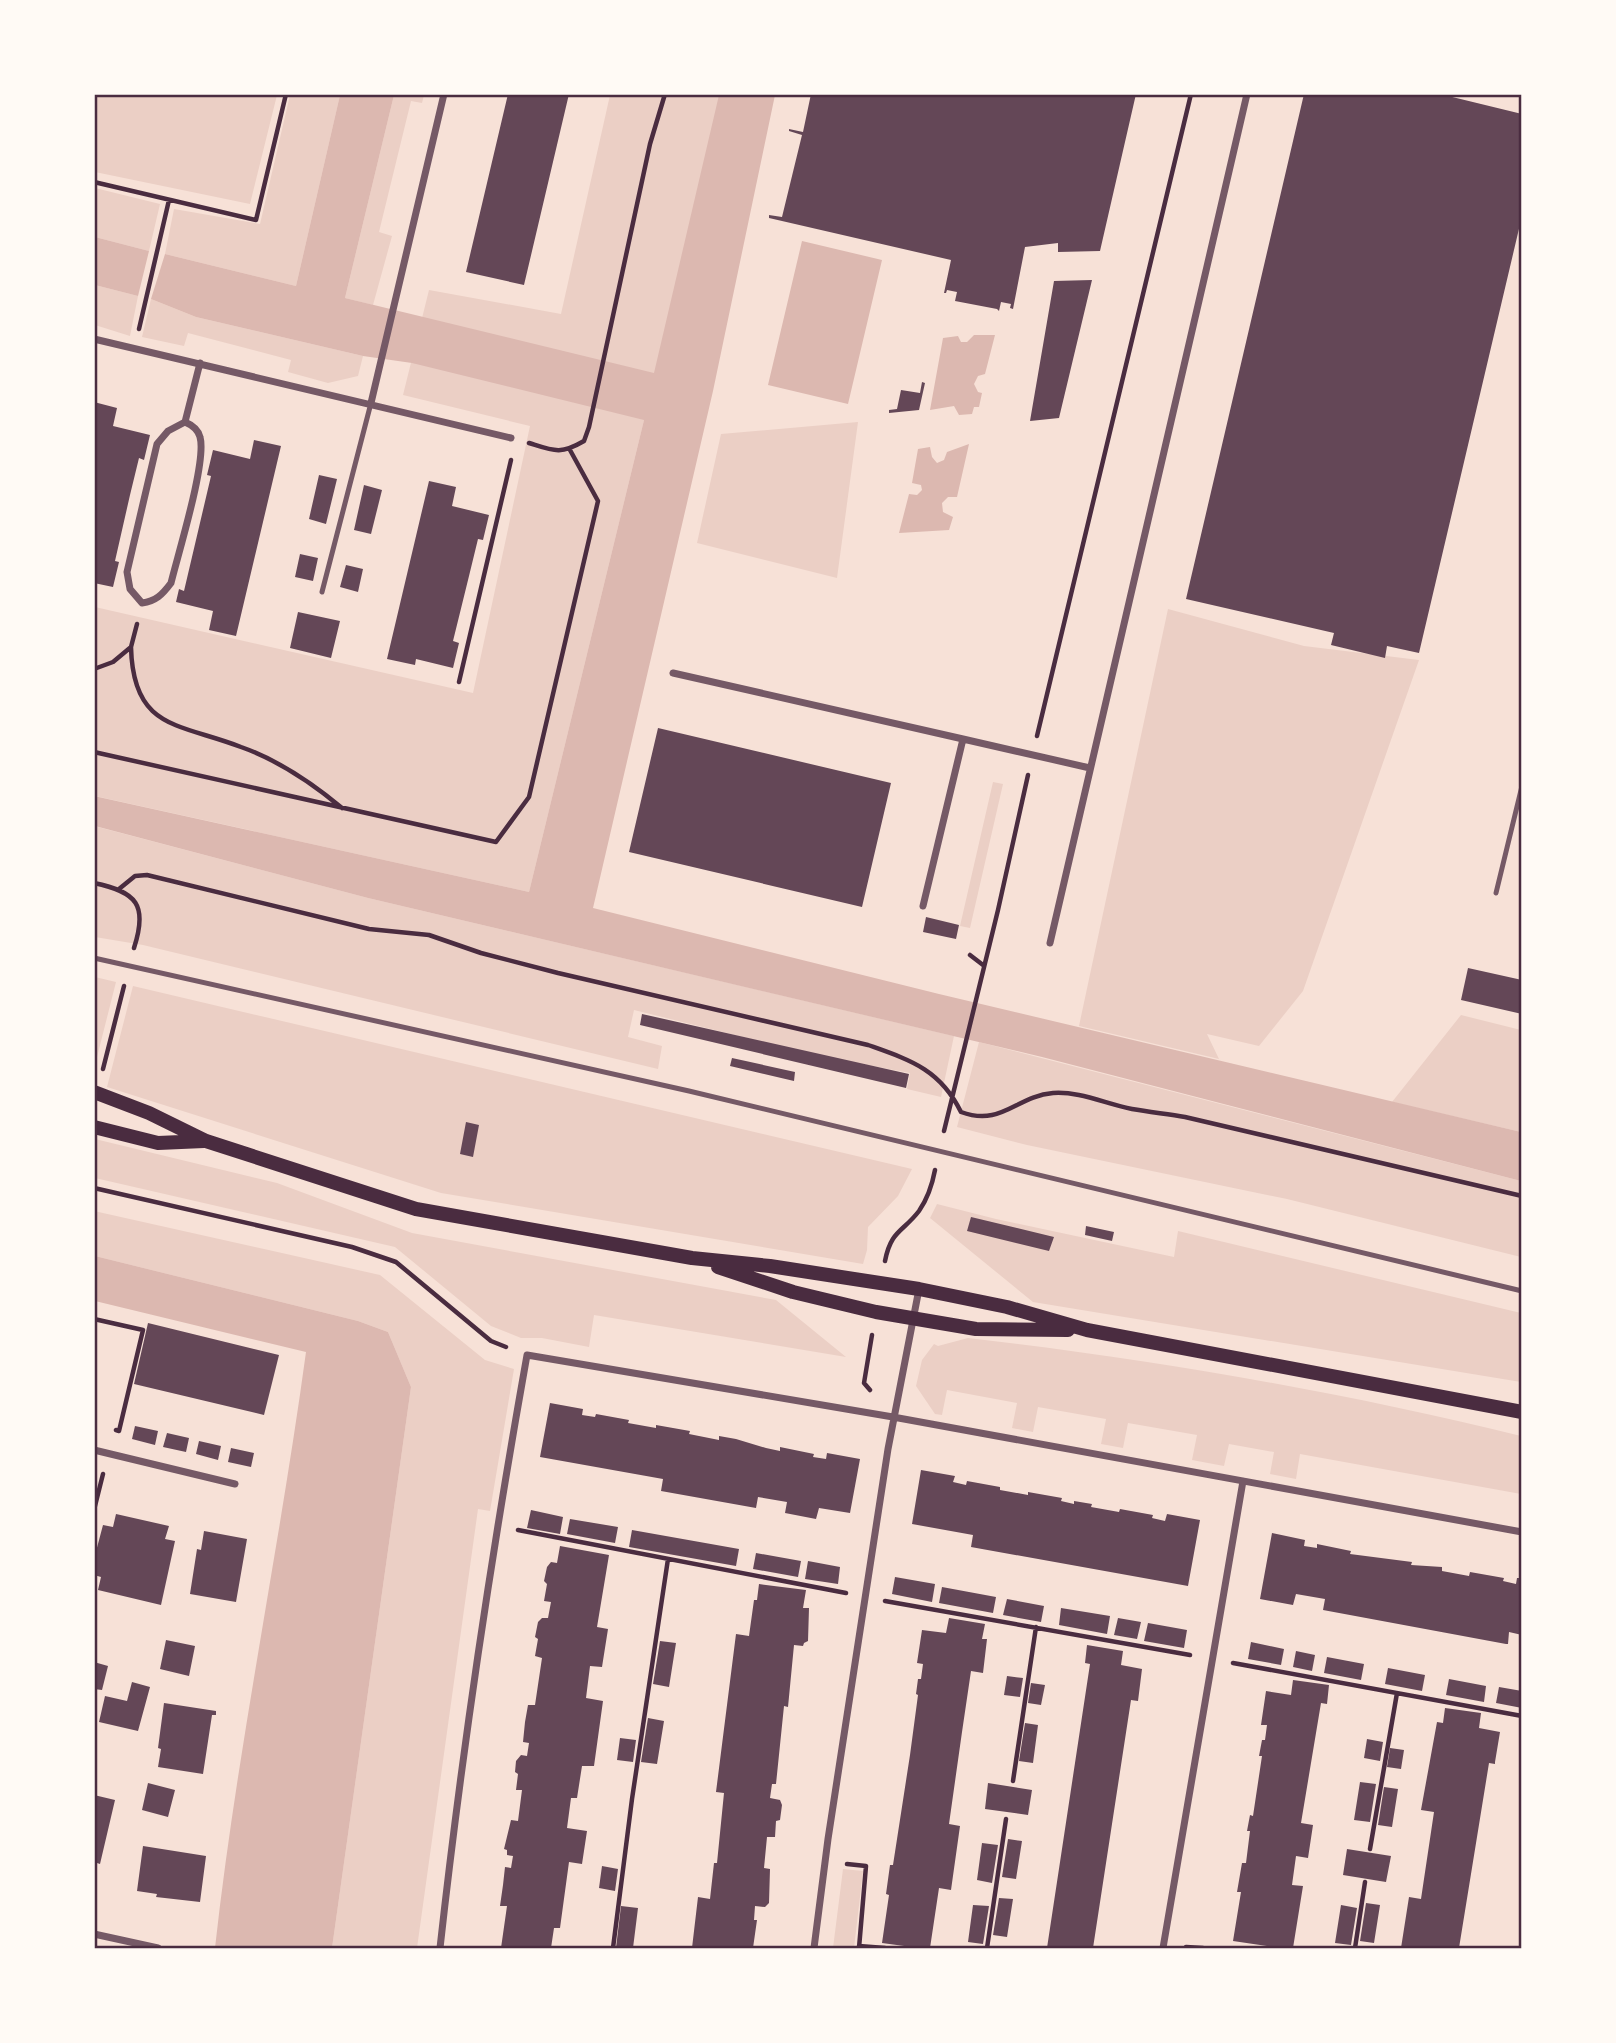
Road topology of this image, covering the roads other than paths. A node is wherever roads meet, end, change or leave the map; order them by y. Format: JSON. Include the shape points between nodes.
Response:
{"nodes":[{"id":1,"x":444,"y":94,"type":"edge"},
{"id":2,"x":1247,"y":94,"type":"edge"},
{"id":3,"x":94,"y":339,"type":"edge"},
{"id":4,"x":200,"y":363,"type":"junction"},
{"id":5,"x":370,"y":403,"type":"junction"},
{"id":6,"x":185,"y":422,"type":"junction"},
{"id":7,"x":512,"y":438,"type":"road end"},
{"id":8,"x":322,"y":592,"type":"dead end"},
{"id":9,"x":673,"y":673,"type":"dead end"},
{"id":10,"x":963,"y":739,"type":"junction"},
{"id":11,"x":1090,"y":768,"type":"junction"},
{"id":12,"x":1521,"y":786,"type":"edge"},
{"id":13,"x":1496,"y":893,"type":"dead end"},
{"id":14,"x":923,"y":906,"type":"dead end"},
{"id":15,"x":1050,"y":943,"type":"dead end"},
{"id":16,"x":94,"y":958,"type":"edge"},
{"id":17,"x":94,"y":1092,"type":"edge"},
{"id":18,"x":94,"y":1127,"type":"edge"},
{"id":19,"x":206,"y":1141,"type":"junction"},
{"id":20,"x":692,"y":1258,"type":"junction"},
{"id":21,"x":919,"y":1289,"type":"junction"},
{"id":22,"x":1521,"y":1292,"type":"edge"},
{"id":23,"x":913,"y":1317,"type":"junction"},
{"id":24,"x":1087,"y":1330,"type":"junction"},
{"id":25,"x":1521,"y":1412,"type":"edge"},
{"id":26,"x":893,"y":1417,"type":"junction"},
{"id":27,"x":94,"y":1450,"type":"edge"},
{"id":28,"x":1243,"y":1481,"type":"junction"},
{"id":29,"x":235,"y":1484,"type":"dead end"},
{"id":30,"x":1521,"y":1532,"type":"edge"},
{"id":31,"x":94,"y":1934,"type":"edge"},
{"id":32,"x":158,"y":1948,"type":"edge"},
{"id":33,"x":440,"y":1948,"type":"edge"},
{"id":34,"x":814,"y":1948,"type":"edge"},
{"id":35,"x":1164,"y":1948,"type":"edge"}],
"edges":[{"from":1,"to":5,"type":"street"},
{"from":2,"to":11,"type":"street"},
{"from":3,"to":4,"type":"street"},
{"from":4,"to":5,"type":"street"},
{"from":4,"to":6,"type":"street"},
{"from":5,"to":7,"type":"street"},
{"from":5,"to":8,"type":"lane"},
{"from":6,"to":6,"type":"street","via":[[157,444],[127,572],[130,589],[142,603],[163,595],[171,583],[197,478],[200,436]]},
{"from":9,"to":10,"type":"street"},
{"from":10,"to":11,"type":"street"},
{"from":10,"to":14,"type":"street"},
{"from":11,"to":15,"type":"street"},
{"from":12,"to":13,"type":"lane"},
{"from":16,"to":22,"type":"lane","via":[[689,1091]]},
{"from":17,"to":19,"type":"main road"},
{"from":18,"to":19,"type":"main road","via":[[158,1143]]},
{"from":19,"to":20,"type":"main road","via":[[416,1209]]},
{"from":20,"to":21,"type":"main road"},
{"from":20,"to":23,"type":"main road","via":[[793,1292]]},
{"from":21,"to":23,"type":"street"},
{"from":21,"to":24,"type":"main road"},
{"from":23,"to":24,"type":"main road","via":[[976,1329]]},
{"from":23,"to":26,"type":"street"},
{"from":24,"to":25,"type":"main road"},
{"from":26,"to":28,"type":"street"},
{"from":26,"to":33,"type":"street","via":[[527,1355],[462,1770]]},
{"from":26,"to":34,"type":"street"},
{"from":27,"to":29,"type":"street"},
{"from":28,"to":30,"type":"street"},
{"from":28,"to":35,"type":"street"},
{"from":31,"to":32,"type":"street"}]}
